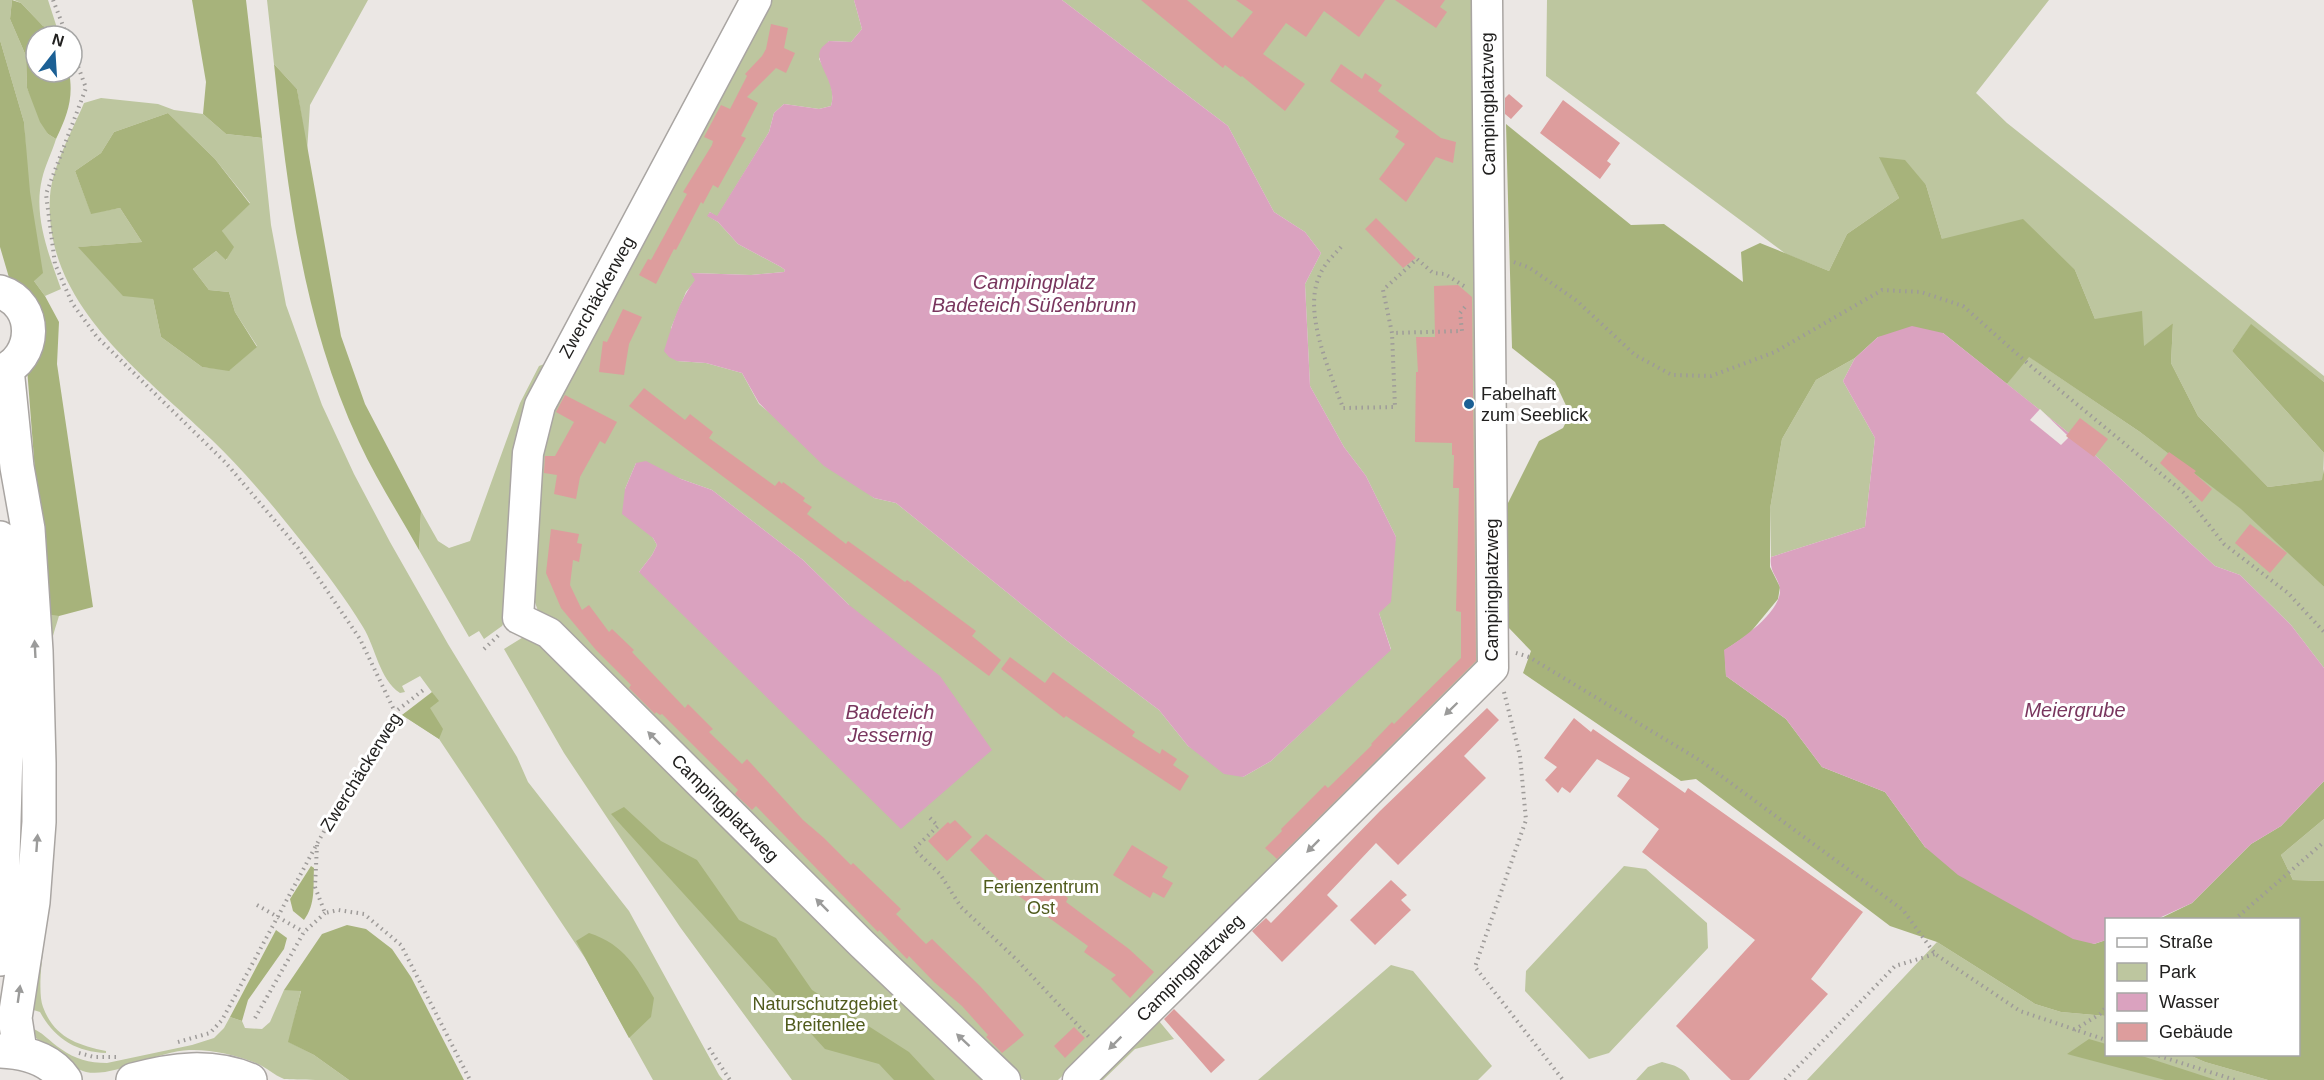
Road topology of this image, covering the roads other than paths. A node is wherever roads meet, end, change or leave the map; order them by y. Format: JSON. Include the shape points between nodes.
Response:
{"nodes":[{"id":1,"x":756,"y":0,"type":"edge"},
{"id":2,"x":1487,"y":0,"type":"edge"},
{"id":3,"x":0,"y":292,"type":"edge"},
{"id":4,"x":3,"y":370,"type":"edge"},
{"id":5,"x":0,"y":538,"type":"edge"},
{"id":6,"x":518,"y":618,"type":"joint"},
{"id":7,"x":0,"y":958,"type":"edge"},
{"id":8,"x":10,"y":1051,"type":"edge"},
{"id":9,"x":68,"y":1065,"type":"edge"},
{"id":10,"x":129,"y":1068,"type":"edge"},
{"id":11,"x":250,"y":1080,"type":"edge"},
{"id":12,"x":1005,"y":1080,"type":"edge"},
{"id":13,"x":1078,"y":1080,"type":"edge"}],
"edges":[{"from":1,"to":6,"type":"street","name":"Zwerchäckerweg","via":[[540,405],[528,453]]},
{"from":2,"to":13,"type":"street","name":"Campingplatzweg","one_way":true,"via":[[1493,668]]},
{"from":3,"to":4,"type":"main road","via":[[17,302],[29,325],[25,351]]},
{"from":8,"to":4,"type":"main road","one_way":true,"via":[[33,902],[39,763],[28,529]]},
{"from":5,"to":7,"type":"main road","via":[[6,751]]},
{"from":12,"to":6,"type":"street","name":"Campingplatzweg","one_way":true,"via":[[549,633]]},
{"from":8,"to":9,"type":"main road","via":[[42,1059],[60,1073]]},
{"from":10,"to":11,"type":"main road","via":[[160,1072],[199,1069]]}]}
